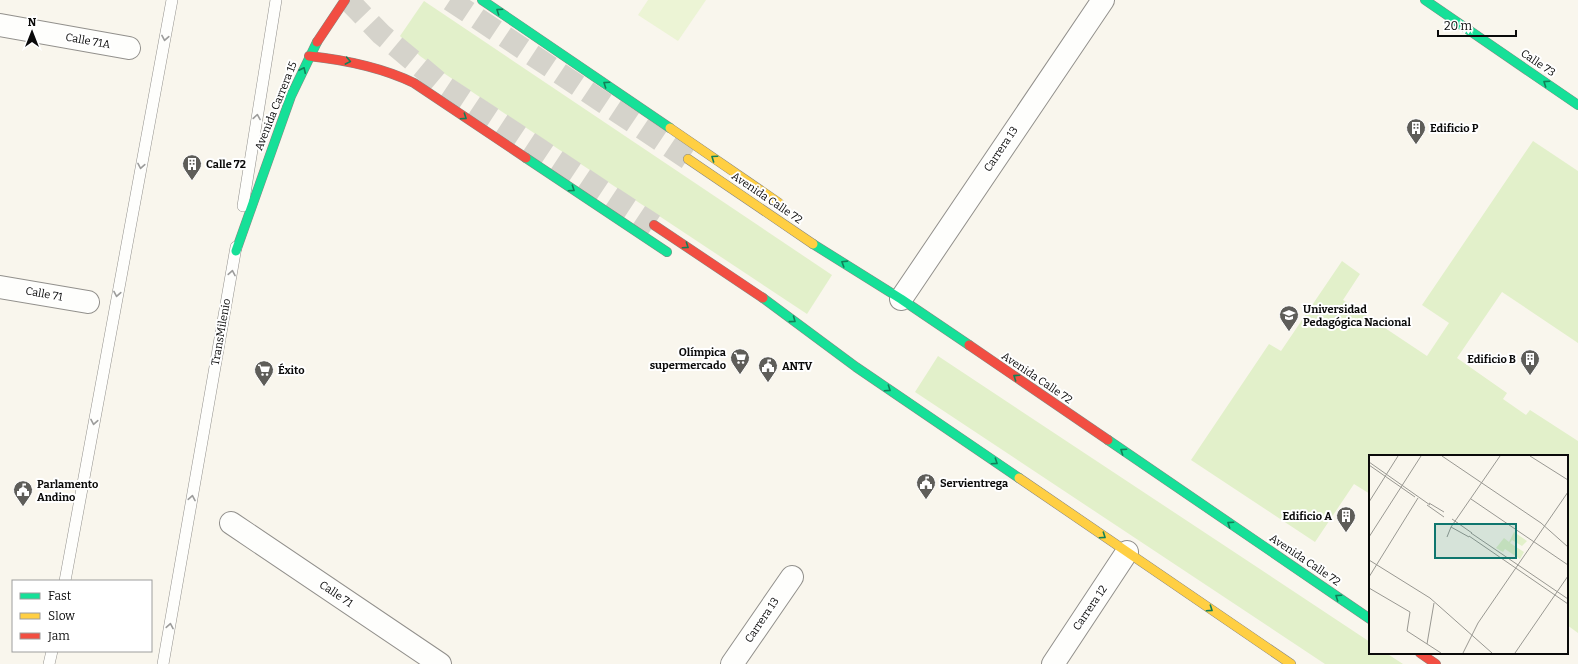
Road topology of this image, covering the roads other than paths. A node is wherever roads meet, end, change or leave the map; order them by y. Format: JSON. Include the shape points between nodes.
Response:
{"nodes":[{"id":1,"x":172,"y":0,"type":"edge"},
{"id":2,"x":276,"y":0,"type":"edge"},
{"id":3,"x":345,"y":0,"type":"edge"},
{"id":4,"x":482,"y":0,"type":"edge"},
{"id":5,"x":1103,"y":0,"type":"edge"},
{"id":6,"x":1425,"y":0,"type":"edge"},
{"id":7,"x":0,"y":25,"type":"edge"},
{"id":8,"x":128,"y":48,"type":"dead end"},
{"id":9,"x":309,"y":56,"type":"junction"},
{"id":10,"x":1578,"y":105,"type":"edge"},
{"id":11,"x":688,"y":160,"type":"tunnel mouth"},
{"id":12,"x":790,"y":210,"type":"dead end"},
{"id":13,"x":654,"y":225,"type":"tunnel mouth"},
{"id":14,"x":236,"y":251,"type":"junction"},
{"id":15,"x":846,"y":253,"type":"dead end"},
{"id":16,"x":673,"y":256,"type":"dead end"},
{"id":17,"x":0,"y":287,"type":"edge"},
{"id":18,"x":901,"y":299,"type":"junction"},
{"id":19,"x":88,"y":302,"type":"dead end"},
{"id":20,"x":793,"y":333,"type":"dead end"},
{"id":21,"x":856,"y":367,"type":"junction"},
{"id":22,"x":231,"y":523,"type":"dead end"},
{"id":23,"x":1127,"y":552,"type":"junction"},
{"id":24,"x":792,"y":577,"type":"dead end"},
{"id":25,"x":65,"y":580,"type":"edge"},
{"id":26,"x":1369,"y":618,"type":"edge"},
{"id":27,"x":52,"y":652,"type":"edge"},
{"id":28,"x":1421,"y":654,"type":"edge"},
{"id":29,"x":50,"y":664,"type":"edge"},
{"id":30,"x":163,"y":664,"type":"edge"},
{"id":31,"x":440,"y":664,"type":"edge"},
{"id":32,"x":732,"y":664,"type":"edge"},
{"id":33,"x":1053,"y":664,"type":"edge"},
{"id":34,"x":1291,"y":664,"type":"edge"},
{"id":35,"x":1436,"y":664,"type":"edge"}],
"edges":[{"from":1,"to":25,"type":"lane","one_way":true},
{"from":14,"to":2,"type":"lane","name":"TransMilenio","one_way":true},
{"from":3,"to":9,"type":"main road","name":"Avenida Carrera 15"},
{"from":12,"to":4,"type":"main road","one_way":true},
{"from":5,"to":18,"type":"street","name":"Carrera 13"},
{"from":10,"to":6,"type":"main road","name":"Calle 73","one_way":true},
{"from":7,"to":8,"type":"street","name":"Calle 71A"},
{"from":14,"to":9,"type":"main road","name":"Avenida Carrera 15","one_way":true,"via":[[291,96]]},
{"from":9,"to":16,"type":"main road","one_way":true,"via":[[355,62],[401,76]]},
{"from":18,"to":11,"type":"main road","name":"Avenida Calle 72","one_way":true},
{"from":13,"to":21,"type":"main road","one_way":true,"via":[[766,300]]},
{"from":30,"to":14,"type":"lane","name":"TransMilenio","one_way":true},
{"from":15,"to":18,"type":"main road"},
{"from":17,"to":19,"type":"street","name":"Calle 71"},
{"from":26,"to":18,"type":"main road","name":"Avenida Calle 72","one_way":true},
{"from":20,"to":21,"type":"main road"},
{"from":21,"to":23,"type":"main road","one_way":true},
{"from":22,"to":31,"type":"street","name":"Calle 71"},
{"from":23,"to":33,"type":"street","name":"Carrera 12"},
{"from":23,"to":34,"type":"main road","one_way":true},
{"from":24,"to":32,"type":"street","name":"Carrera 13"},
{"from":27,"to":29,"type":"lane"},
{"from":28,"to":35,"type":"main road"}]}
